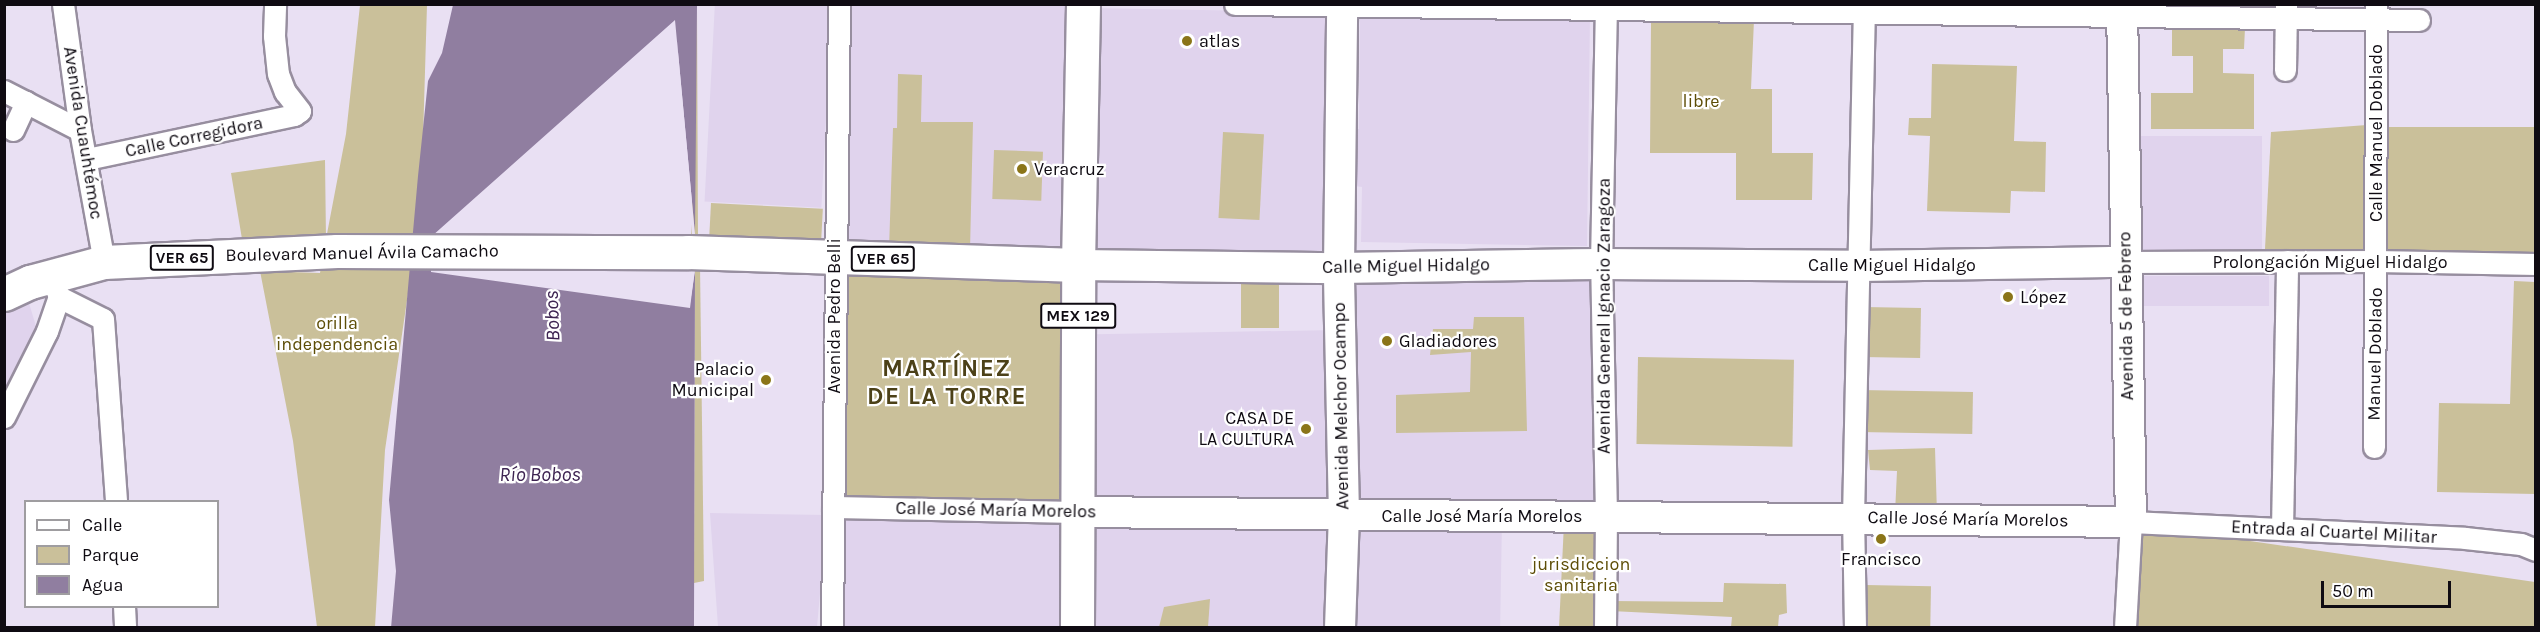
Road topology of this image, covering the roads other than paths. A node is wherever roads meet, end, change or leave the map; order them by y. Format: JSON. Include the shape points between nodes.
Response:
{"nodes":[{"id":1,"x":63,"y":4,"type":"edge"},
{"id":2,"x":275,"y":4,"type":"edge"},
{"id":3,"x":839,"y":4,"type":"edge"},
{"id":4,"x":1083,"y":4,"type":"edge"},
{"id":5,"x":1235,"y":4,"type":"edge"},
{"id":6,"x":1342,"y":6,"type":"edge"},
{"id":7,"x":1606,"y":7,"type":"edge"},
{"id":8,"x":1864,"y":9,"type":"edge"},
{"id":9,"x":2122,"y":11,"type":"edge"},
{"id":10,"x":2286,"y":12,"type":"edge"},
{"id":11,"x":2376,"y":13,"type":"edge"},
{"id":12,"x":2419,"y":20,"type":"dead end"},
{"id":13,"x":2285,"y":70,"type":"dead end"},
{"id":14,"x":4,"y":91,"type":"edge"},
{"id":15,"x":26,"y":102,"type":"junction"},
{"id":16,"x":13,"y":130,"type":"dead end"},
{"id":17,"x":80,"y":130,"type":"junction"},
{"id":18,"x":87,"y":159,"type":"junction"},
{"id":19,"x":688,"y":252,"type":"joint"},
{"id":20,"x":834,"y":258,"type":"junction"},
{"id":21,"x":2287,"y":261,"type":"junction"},
{"id":22,"x":2376,"y":261,"type":"junction"},
{"id":23,"x":104,"y":262,"type":"junction"},
{"id":24,"x":2125,"y":262,"type":"junction"},
{"id":25,"x":1601,"y":264,"type":"junction"},
{"id":26,"x":2535,"y":264,"type":"edge"},
{"id":27,"x":1078,"y":265,"type":"junction"},
{"id":28,"x":1860,"y":266,"type":"junction"},
{"id":29,"x":1339,"y":268,"type":"junction"},
{"id":30,"x":30,"y":286,"type":"edge"},
{"id":31,"x":4,"y":417,"type":"edge"},
{"id":32,"x":2374,"y":447,"type":"dead end"},
{"id":33,"x":116,"y":500,"type":"edge"},
{"id":34,"x":833,"y":507,"type":"junction"},
{"id":35,"x":1077,"y":512,"type":"junction"},
{"id":36,"x":1344,"y":516,"type":"junction"},
{"id":37,"x":1606,"y":516,"type":"junction"},
{"id":38,"x":1853,"y":518,"type":"junction"},
{"id":39,"x":2131,"y":522,"type":"junction"},
{"id":40,"x":2282,"y":529,"type":"junction"},
{"id":41,"x":2535,"y":550,"type":"edge"},
{"id":42,"x":124,"y":608,"type":"edge"},
{"id":43,"x":125,"y":627,"type":"edge"},
{"id":44,"x":832,"y":627,"type":"edge"},
{"id":45,"x":1077,"y":627,"type":"edge"},
{"id":46,"x":1340,"y":627,"type":"edge"},
{"id":47,"x":1605,"y":627,"type":"edge"},
{"id":48,"x":1855,"y":627,"type":"edge"},
{"id":49,"x":2125,"y":627,"type":"edge"}],
"edges":[{"from":1,"to":17,"type":"street","name":"Avenida Cuauhtémoc"},
{"from":2,"to":18,"type":"street","name":"Calle Corregidora","via":[[278,74],[285,92],[300,111]]},
{"from":3,"to":20,"type":"street","name":"Avenida Pedro Belli"},
{"from":4,"to":27,"type":"main road","number":"MEX 129"},
{"from":5,"to":6,"type":"street"},
{"from":6,"to":7,"type":"street"},
{"from":6,"to":29,"type":"street","name":"Avenida Melchor Ocampo"},
{"from":7,"to":8,"type":"street"},
{"from":7,"to":25,"type":"street","name":"Avenida General Ignacio Zaragoza"},
{"from":8,"to":9,"type":"street"},
{"from":8,"to":28,"type":"street"},
{"from":9,"to":10,"type":"street"},
{"from":9,"to":24,"type":"street","name":"Avenida 5 de Febrero"},
{"from":10,"to":11,"type":"street"},
{"from":10,"to":13,"type":"street"},
{"from":11,"to":12,"type":"street"},
{"from":11,"to":22,"type":"street","name":"Calle Manuel Doblado"},
{"from":14,"to":15,"type":"street"},
{"from":15,"to":16,"type":"street"},
{"from":15,"to":17,"type":"street"},
{"from":17,"to":18,"type":"street","name":"Avenida Cuauhtémoc"},
{"from":18,"to":23,"type":"street","name":"Avenida Cuauhtémoc"},
{"from":19,"to":20,"type":"main road","name":"Calle Miguel Hidalgo","number":"VER 65"},
{"from":19,"to":23,"type":"main road","name":"Boulevard Manuel Ávila Camacho","number":"VER 65","via":[[337,250]]},
{"from":20,"to":27,"type":"main road","name":"Calle Miguel Hidalgo","number":"VER 65"},
{"from":20,"to":34,"type":"street","name":"Avenida Pedro Belli"},
{"from":21,"to":22,"type":"street","name":"Prolongación Miguel Hidalgo"},
{"from":21,"to":24,"type":"street","name":"Prolongación Miguel Hidalgo"},
{"from":21,"to":40,"type":"street"},
{"from":22,"to":26,"type":"street","name":"Prolongación Miguel Hidalgo"},
{"from":22,"to":32,"type":"street","name":"Manuel Doblado"},
{"from":23,"to":30,"type":"main road","name":"Boulevard Manuel Ávila Camacho","number":"VER 65"},
{"from":24,"to":28,"type":"street","name":"Calle Miguel Hidalgo"},
{"from":24,"to":39,"type":"street","name":"Avenida 5 de Febrero"},
{"from":25,"to":28,"type":"street","name":"Calle Miguel Hidalgo"},
{"from":25,"to":29,"type":"street","name":"Calle Miguel Hidalgo"},
{"from":25,"to":37,"type":"street","name":"Avenida General Ignacio Zaragoza"},
{"from":27,"to":29,"type":"street","name":"Calle Miguel Hidalgo"},
{"from":27,"to":35,"type":"main road","number":"MEX 129"},
{"from":28,"to":38,"type":"street"},
{"from":29,"to":36,"type":"street","name":"Avenida Melchor Ocampo"},
{"from":30,"to":31,"type":"street","via":[[47,331]]},
{"from":30,"to":33,"type":"street","via":[[103,319]]},
{"from":34,"to":35,"type":"street","name":"Calle José María Morelos"},
{"from":34,"to":44,"type":"street","name":"Avenida Pedro Belli"},
{"from":35,"to":36,"type":"street","name":"Calle José María Morelos"},
{"from":35,"to":45,"type":"main road","number":"MEX 129"},
{"from":36,"to":37,"type":"street","name":"Calle José María Morelos"},
{"from":36,"to":46,"type":"street","name":"Avenida Melchor Ocampo"},
{"from":37,"to":38,"type":"street","name":"Calle José María Morelos"},
{"from":37,"to":47,"type":"street","name":"Avenida General Ignacio Zaragoza"},
{"from":38,"to":39,"type":"street","name":"Calle José María Morelos"},
{"from":38,"to":48,"type":"street"},
{"from":39,"to":40,"type":"street","name":"Entrada al Cuartel Militar"},
{"from":39,"to":49,"type":"street","name":"Avenida 5 de Febrero"},
{"from":40,"to":41,"type":"street","name":"Entrada al Cuartel Militar","via":[[2465,538],[2521,544]]},
{"from":42,"to":43,"type":"street"}]}
